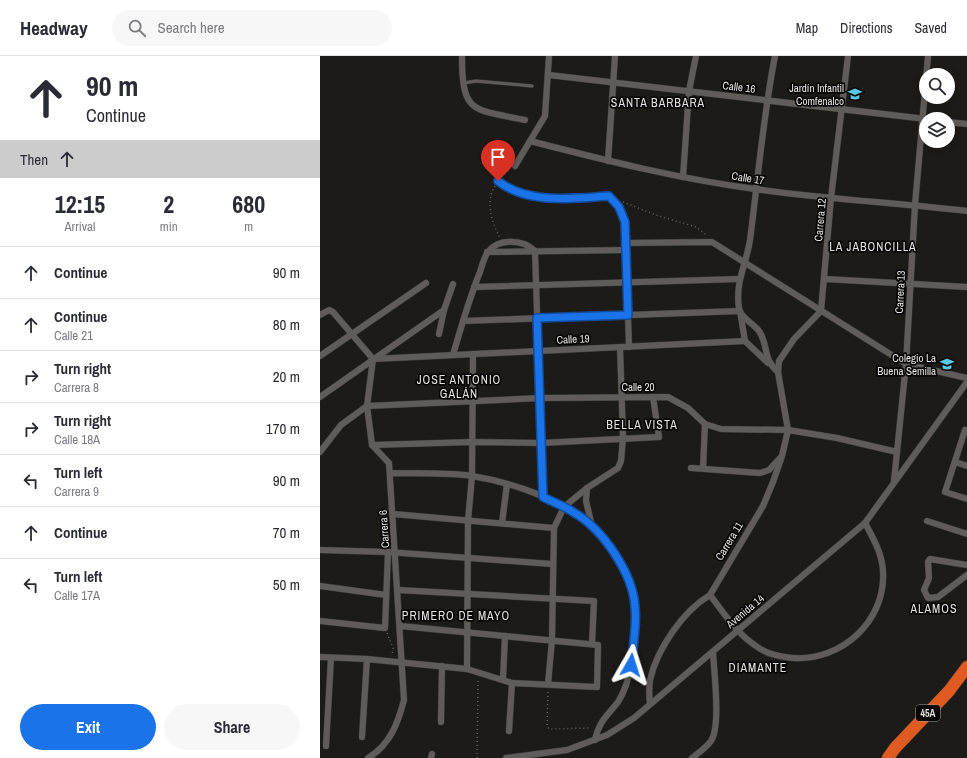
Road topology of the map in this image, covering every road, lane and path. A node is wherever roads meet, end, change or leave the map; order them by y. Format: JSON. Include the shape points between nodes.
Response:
{"nodes":[{"id":1,"x":462,"y":56,"type":"edge"},
{"id":2,"x":549,"y":56,"type":"edge"},
{"id":3,"x":616,"y":56,"type":"edge"},
{"id":4,"x":696,"y":56,"type":"edge"},
{"id":5,"x":775,"y":56,"type":"edge"},
{"id":6,"x":848,"y":56,"type":"edge"},
{"id":7,"x":928,"y":56,"type":"edge"},
{"id":8,"x":549,"y":75,"type":"junction"},
{"id":9,"x":462,"y":83,"type":"junction"},
{"id":10,"x":614,"y":83,"type":"junction"},
{"id":11,"x":532,"y":86,"type":"dead end"},
{"id":12,"x":689,"y":92,"type":"junction"},
{"id":13,"x":766,"y":100,"type":"junction"},
{"id":14,"x":841,"y":110,"type":"junction"},
{"id":15,"x":924,"y":112,"type":"edge"},
{"id":16,"x":919,"y":118,"type":"edge"},
{"id":17,"x":525,"y":120,"type":"dead end"},
{"id":18,"x":955,"y":123,"type":"edge"},
{"id":19,"x":967,"y":124,"type":"edge"},
{"id":20,"x":530,"y":141,"type":"junction"},
{"id":21,"x":921,"y":148,"type":"edge"},
{"id":22,"x":608,"y":161,"type":"junction"},
{"id":23,"x":515,"y":166,"type":"joint"},
{"id":24,"x":683,"y":177,"type":"junction"},
{"id":25,"x":498,"y":181,"type":"junction"},
{"id":26,"x":755,"y":189,"type":"junction"},
{"id":27,"x":831,"y":198,"type":"junction"},
{"id":28,"x":623,"y":202,"type":"dead end"},
{"id":29,"x":915,"y":205,"type":"junction"},
{"id":30,"x":967,"y":211,"type":"edge"},
{"id":31,"x":712,"y":242,"type":"junction"},
{"id":32,"x":502,"y":243,"type":"junction"},
{"id":33,"x":626,"y":246,"type":"junction"},
{"id":34,"x":535,"y":251,"type":"junction"},
{"id":35,"x":487,"y":252,"type":"junction"},
{"id":36,"x":744,"y":261,"type":"junction"},
{"id":37,"x":739,"y":279,"type":"junction"},
{"id":38,"x":825,"y":279,"type":"junction"},
{"id":39,"x":627,"y":282,"type":"junction"},
{"id":40,"x":426,"y":283,"type":"dead end"},
{"id":41,"x":453,"y":284,"type":"dead end"},
{"id":42,"x":536,"y":285,"type":"junction"},
{"id":43,"x":910,"y":285,"type":"junction"},
{"id":44,"x":474,"y":287,"type":"junction"},
{"id":45,"x":967,"y":288,"type":"edge"},
{"id":46,"x":444,"y":310,"type":"junction"},
{"id":47,"x":821,"y":311,"type":"junction"},
{"id":48,"x":740,"y":312,"type":"junction"},
{"id":49,"x":320,"y":315,"type":"edge"},
{"id":50,"x":628,"y":315,"type":"junction"},
{"id":51,"x":537,"y":318,"type":"junction"},
{"id":52,"x":463,"y":321,"type":"junction"},
{"id":53,"x":351,"y":334,"type":"junction"},
{"id":54,"x":439,"y":334,"type":"dead end"},
{"id":55,"x":745,"y":341,"type":"junction"},
{"id":56,"x":620,"y":347,"type":"junction"},
{"id":57,"x":629,"y":347,"type":"junction"},
{"id":58,"x":538,"y":351,"type":"junction"},
{"id":59,"x":473,"y":354,"type":"junction"},
{"id":60,"x":454,"y":355,"type":"junction"},
{"id":61,"x":320,"y":356,"type":"edge"},
{"id":62,"x":373,"y":359,"type":"junction"},
{"id":63,"x":769,"y":364,"type":"junction"},
{"id":64,"x":906,"y":364,"type":"junction"},
{"id":65,"x":778,"y":372,"type":"junction"},
{"id":66,"x":967,"y":378,"type":"edge"},
{"id":67,"x":967,"y":382,"type":"edge"},
{"id":68,"x":320,"y":397,"type":"edge"},
{"id":69,"x":653,"y":397,"type":"junction"},
{"id":70,"x":540,"y":398,"type":"junction"},
{"id":71,"x":622,"y":398,"type":"junction"},
{"id":72,"x":473,"y":402,"type":"junction"},
{"id":73,"x":367,"y":406,"type":"junction"},
{"id":74,"x":705,"y":424,"type":"junction"},
{"id":75,"x":788,"y":430,"type":"junction"},
{"id":76,"x":967,"y":431,"type":"edge"},
{"id":77,"x":623,"y":438,"type":"junction"},
{"id":78,"x":472,"y":442,"type":"junction"},
{"id":79,"x":541,"y":443,"type":"junction"},
{"id":80,"x":372,"y":445,"type":"junction"},
{"id":81,"x":320,"y":452,"type":"edge"},
{"id":82,"x":897,"y":452,"type":"junction"},
{"id":83,"x":782,"y":456,"type":"junction"},
{"id":84,"x":955,"y":462,"type":"junction"},
{"id":85,"x":967,"y":466,"type":"edge"},
{"id":86,"x":691,"y":468,"type":"dead end"},
{"id":87,"x":703,"y":468,"type":"junction"},
{"id":88,"x":390,"y":473,"type":"junction"},
{"id":89,"x":472,"y":476,"type":"junction"},
{"id":90,"x":894,"y":482,"type":"junction"},
{"id":91,"x":507,"y":484,"type":"junction"},
{"id":92,"x":587,"y":488,"type":"junction"},
{"id":93,"x":543,"y":497,"type":"junction"},
{"id":94,"x":967,"y":499,"type":"edge"},
{"id":95,"x":564,"y":507,"type":"junction"},
{"id":96,"x":393,"y":514,"type":"junction"},
{"id":97,"x":468,"y":520,"type":"junction"},
{"id":98,"x":927,"y":521,"type":"dead end"},
{"id":99,"x":864,"y":523,"type":"junction"},
{"id":100,"x":502,"y":524,"type":"junction"},
{"id":101,"x":592,"y":526,"type":"junction"},
{"id":102,"x":554,"y":528,"type":"junction"},
{"id":103,"x":967,"y":534,"type":"edge"},
{"id":104,"x":320,"y":550,"type":"edge"},
{"id":105,"x":388,"y":552,"type":"junction"},
{"id":106,"x":395,"y":553,"type":"junction"},
{"id":107,"x":468,"y":558,"type":"junction"},
{"id":108,"x":552,"y":564,"type":"junction"},
{"id":109,"x":967,"y":566,"type":"edge"},
{"id":110,"x":967,"y":575,"type":"edge"},
{"id":111,"x":320,"y":586,"type":"edge"},
{"id":112,"x":398,"y":590,"type":"junction"},
{"id":113,"x":468,"y":594,"type":"junction"},
{"id":114,"x":710,"y":594,"type":"junction"},
{"id":115,"x":386,"y":595,"type":"junction"},
{"id":116,"x":553,"y":599,"type":"junction"},
{"id":117,"x":320,"y":621,"type":"edge"},
{"id":118,"x":400,"y":626,"type":"junction"},
{"id":119,"x":384,"y":628,"type":"junction"},
{"id":120,"x":737,"y":631,"type":"junction"},
{"id":121,"x":468,"y":632,"type":"junction"},
{"id":122,"x":505,"y":636,"type":"junction"},
{"id":123,"x":552,"y":640,"type":"junction"},
{"id":124,"x":595,"y":644,"type":"junction"},
{"id":125,"x":713,"y":652,"type":"junction"},
{"id":126,"x":320,"y":657,"type":"edge"},
{"id":127,"x":331,"y":658,"type":"junction"},
{"id":128,"x":367,"y":659,"type":"junction"},
{"id":129,"x":392,"y":662,"type":"junction"},
{"id":130,"x":403,"y":663,"type":"junction"},
{"id":131,"x":442,"y":666,"type":"junction"},
{"id":132,"x":967,"y":667,"type":"edge"},
{"id":133,"x":467,"y":669,"type":"junction"},
{"id":134,"x":478,"y":672,"type":"junction"},
{"id":135,"x":503,"y":679,"type":"junction"},
{"id":136,"x":512,"y":682,"type":"junction"},
{"id":137,"x":548,"y":684,"type":"junction"},
{"id":138,"x":650,"y":704,"type":"junction"},
{"id":139,"x":441,"y":722,"type":"dead end"},
{"id":140,"x":597,"y":728,"type":"junction"},
{"id":141,"x":509,"y":731,"type":"dead end"},
{"id":142,"x":362,"y":736,"type":"dead end"},
{"id":143,"x":595,"y":740,"type":"junction"},
{"id":144,"x":326,"y":746,"type":"dead end"},
{"id":145,"x":368,"y":758,"type":"edge"},
{"id":146,"x":477,"y":758,"type":"edge"},
{"id":147,"x":506,"y":758,"type":"edge"},
{"id":148,"x":692,"y":758,"type":"edge"},
{"id":149,"x":888,"y":758,"type":"edge"}],
"edges":[{"from":1,"to":9,"type":"street"},
{"from":2,"to":8,"type":"street"},
{"from":3,"to":10,"type":"street"},
{"from":4,"to":12,"type":"street"},
{"from":5,"to":13,"type":"street"},
{"from":6,"to":14,"type":"street","name":"Carrera 12"},
{"from":7,"to":15,"type":"street","name":"Carrera 13"},
{"from":8,"to":10,"type":"street","name":"Calle 16"},
{"from":8,"to":20,"type":"street","via":[[545,116]]},
{"from":9,"to":11,"type":"lane","via":[[476,81]]},
{"from":9,"to":17,"type":"street","via":[[465,95],[472,105],[484,111]]},
{"from":10,"to":12,"type":"street","name":"Calle 16"},
{"from":10,"to":22,"type":"street"},
{"from":12,"to":13,"type":"street","name":"Calle 16"},
{"from":12,"to":24,"type":"street"},
{"from":13,"to":14,"type":"street","name":"Calle 16"},
{"from":13,"to":26,"type":"street"},
{"from":14,"to":16,"type":"street","name":"Calle 16"},
{"from":14,"to":27,"type":"street","name":"Carrera 12"},
{"from":18,"to":19,"type":"street"},
{"from":20,"to":22,"type":"street","name":"Calle 17"},
{"from":20,"to":23,"type":"street"},
{"from":21,"to":29,"type":"street","name":"Carrera 13"},
{"from":22,"to":24,"type":"street","name":"Calle 17"},
{"from":23,"to":25,"type":"path"},
{"from":24,"to":26,"type":"street","name":"Calle 17"},
{"from":25,"to":32,"type":"path","via":[[490,199],[496,230]]},
{"from":25,"to":33,"type":"street","via":[[515,192],[542,197],[561,199],[609,196],[619,207],[625,222]]},
{"from":26,"to":27,"type":"street","name":"Calle 17"},
{"from":26,"to":36,"type":"street","via":[[749,243]]},
{"from":27,"to":29,"type":"street","name":"Calle 17"},
{"from":27,"to":38,"type":"street","name":"Carrera 12"},
{"from":28,"to":31,"type":"path","via":[[696,227]]},
{"from":29,"to":30,"type":"street","name":"Calle 17"},
{"from":29,"to":43,"type":"street","name":"Carrera 13"},
{"from":31,"to":33,"type":"street"},
{"from":31,"to":36,"type":"street"},
{"from":32,"to":34,"type":"street","via":[[525,244]]},
{"from":32,"to":35,"type":"street"},
{"from":33,"to":34,"type":"street"},
{"from":33,"to":39,"type":"street"},
{"from":34,"to":35,"type":"street"},
{"from":34,"to":42,"type":"street"},
{"from":35,"to":44,"type":"street"},
{"from":36,"to":37,"type":"street"},
{"from":36,"to":47,"type":"street"},
{"from":37,"to":39,"type":"street"},
{"from":37,"to":48,"type":"street"},
{"from":38,"to":43,"type":"street"},
{"from":38,"to":47,"type":"street","name":"Carrera 12"},
{"from":39,"to":42,"type":"street"},
{"from":39,"to":50,"type":"street"},
{"from":40,"to":53,"type":"street"},
{"from":41,"to":46,"type":"street"},
{"from":42,"to":44,"type":"street"},
{"from":42,"to":51,"type":"street"},
{"from":43,"to":45,"type":"street"},
{"from":43,"to":64,"type":"street","name":"Carrera 13"},
{"from":44,"to":52,"type":"street"},
{"from":46,"to":54,"type":"street"},
{"from":46,"to":62,"type":"street"},
{"from":47,"to":64,"type":"street"},
{"from":47,"to":65,"type":"street","via":[[790,344],[779,361]]},
{"from":48,"to":50,"type":"street"},
{"from":48,"to":55,"type":"street"},
{"from":48,"to":63,"type":"street","via":[[760,332]]},
{"from":49,"to":53,"type":"street","via":[[329,310],[333,312]]},
{"from":50,"to":51,"type":"street"},
{"from":50,"to":57,"type":"street"},
{"from":51,"to":52,"type":"street"},
{"from":51,"to":58,"type":"street"},
{"from":52,"to":60,"type":"street"},
{"from":53,"to":61,"type":"street"},
{"from":53,"to":62,"type":"street"},
{"from":55,"to":57,"type":"street","name":"Calle 19"},
{"from":55,"to":63,"type":"street"},
{"from":56,"to":57,"type":"street","name":"Calle 19"},
{"from":56,"to":58,"type":"street","name":"Calle 19"},
{"from":56,"to":71,"type":"street"},
{"from":58,"to":59,"type":"street","name":"Calle 19"},
{"from":58,"to":70,"type":"street"},
{"from":59,"to":60,"type":"street","name":"Calle 19"},
{"from":59,"to":72,"type":"street"},
{"from":60,"to":62,"type":"street","name":"Calle 19"},
{"from":62,"to":68,"type":"street"},
{"from":62,"to":73,"type":"street"},
{"from":63,"to":65,"type":"street"},
{"from":64,"to":66,"type":"street"},
{"from":64,"to":82,"type":"street","name":"Carrera 13"},
{"from":65,"to":75,"type":"street","name":"Carrera 11"},
{"from":67,"to":90,"type":"street","name":"Avenida 14"},
{"from":69,"to":71,"type":"street","name":"Calle 20"},
{"from":69,"to":74,"type":"street","name":"Calle 20","via":[[678,401]]},
{"from":69,"to":77,"type":"street","via":[[659,437]]},
{"from":70,"to":71,"type":"street","name":"Calle 20"},
{"from":70,"to":72,"type":"street","name":"Calle 20"},
{"from":70,"to":79,"type":"street"},
{"from":71,"to":77,"type":"street"},
{"from":72,"to":73,"type":"street","name":"Calle 20"},
{"from":72,"to":78,"type":"street"},
{"from":73,"to":80,"type":"street"},
{"from":73,"to":81,"type":"street","via":[[341,425]]},
{"from":74,"to":75,"type":"street","name":"Calle 20","via":[[721,429]]},
{"from":74,"to":87,"type":"street"},
{"from":75,"to":82,"type":"street","name":"Calle 20"},
{"from":75,"to":83,"type":"street","name":"Carrera 11"},
{"from":76,"to":84,"type":"street","via":[[965,430]]},
{"from":77,"to":79,"type":"street"},
{"from":77,"to":92,"type":"street","via":[[618,468]]},
{"from":78,"to":79,"type":"street"},
{"from":78,"to":80,"type":"street"},
{"from":78,"to":89,"type":"street"},
{"from":79,"to":93,"type":"street"},
{"from":80,"to":88,"type":"street","name":"Carrera 6","via":[[390,463]]},
{"from":82,"to":90,"type":"street","name":"Carrera 13"},
{"from":83,"to":87,"type":"street","via":[[769,470],[760,473]]},
{"from":83,"to":114,"type":"street","name":"Carrera 11","via":[[763,506]]},
{"from":84,"to":85,"type":"street"},
{"from":84,"to":94,"type":"street","via":[[945,492]]},
{"from":86,"to":87,"type":"street"},
{"from":88,"to":89,"type":"street"},
{"from":88,"to":96,"type":"street","name":"Carrera 6"},
{"from":89,"to":91,"type":"street"},
{"from":89,"to":97,"type":"street"},
{"from":90,"to":99,"type":"street","name":"Avenida 14"},
{"from":91,"to":93,"type":"street"},
{"from":91,"to":100,"type":"street"},
{"from":92,"to":95,"type":"street"},
{"from":92,"to":101,"type":"street","via":[[586,501]]},
{"from":93,"to":95,"type":"street"},
{"from":95,"to":101,"type":"street"},
{"from":95,"to":102,"type":"street"},
{"from":96,"to":97,"type":"street"},
{"from":96,"to":106,"type":"street","name":"Carrera 6"},
{"from":97,"to":100,"type":"street"},
{"from":97,"to":107,"type":"street"},
{"from":98,"to":103,"type":"street"},
{"from":99,"to":120,"type":"street","name":"Avenida 14"},
{"from":99,"to":120,"type":"street","via":[[878,545],[883,570],[882,590],[871,620],[854,639],[832,653],[807,659],[787,658],[757,647]]},
{"from":100,"to":102,"type":"street"},
{"from":101,"to":140,"type":"street","via":[[609,546],[622,569],[635,606],[631,665],[625,688]]},
{"from":102,"to":108,"type":"street"},
{"from":104,"to":105,"type":"street"},
{"from":105,"to":106,"type":"street"},
{"from":105,"to":115,"type":"street"},
{"from":106,"to":107,"type":"street"},
{"from":106,"to":112,"type":"street","name":"Carrera 6"},
{"from":107,"to":108,"type":"street"},
{"from":107,"to":113,"type":"street"},
{"from":108,"to":116,"type":"street"},
{"from":109,"to":110,"type":"street","via":[[930,559],[929,578],[924,590],[928,598],[938,597]]},
{"from":111,"to":115,"type":"street"},
{"from":112,"to":113,"type":"street"},
{"from":112,"to":118,"type":"street","name":"Carrera 6"},
{"from":113,"to":116,"type":"street"},
{"from":113,"to":121,"type":"street"},
{"from":114,"to":120,"type":"street"},
{"from":114,"to":138,"type":"street","name":"Carrera 11","via":[[686,614],[657,659],[650,680]]},
{"from":115,"to":119,"type":"street"},
{"from":116,"to":123,"type":"street"},
{"from":116,"to":124,"type":"street","via":[[594,601]]},
{"from":117,"to":119,"type":"street"},
{"from":118,"to":121,"type":"street"},
{"from":118,"to":130,"type":"street","name":"Carrera 6"},
{"from":119,"to":129,"type":"path","via":[[390,638]]},
{"from":120,"to":125,"type":"street","name":"Avenida 14"},
{"from":121,"to":122,"type":"street"},
{"from":121,"to":133,"type":"street"},
{"from":122,"to":123,"type":"street"},
{"from":122,"to":135,"type":"street"},
{"from":123,"to":124,"type":"street"},
{"from":123,"to":137,"type":"street"},
{"from":124,"to":137,"type":"street","via":[[597,687]]},
{"from":125,"to":138,"type":"street","name":"Avenida 14"},
{"from":125,"to":148,"type":"street","via":[[716,698],[714,733],[710,742]]},
{"from":126,"to":127,"type":"street"},
{"from":127,"to":128,"type":"street"},
{"from":127,"to":144,"type":"street"},
{"from":128,"to":129,"type":"street"},
{"from":128,"to":142,"type":"street"},
{"from":129,"to":130,"type":"street"},
{"from":130,"to":131,"type":"street"},
{"from":130,"to":145,"type":"street","name":"Carrera 6","via":[[404,700],[396,727],[386,743]]},
{"from":131,"to":133,"type":"street"},
{"from":131,"to":139,"type":"street"},
{"from":132,"to":149,"type":"highway","number":"45A","via":[[949,691]]},
{"from":133,"to":134,"type":"street"},
{"from":134,"to":135,"type":"street"},
{"from":134,"to":146,"type":"path"},
{"from":135,"to":136,"type":"street"},
{"from":136,"to":137,"type":"street"},
{"from":136,"to":141,"type":"street"},
{"from":137,"to":140,"type":"path","via":[[548,728]]},
{"from":138,"to":143,"type":"street","name":"Avenida 14","via":[[607,735]]},
{"from":140,"to":143,"type":"street"},
{"from":143,"to":147,"type":"street","name":"Avenida 14","via":[[567,750]]}]}
